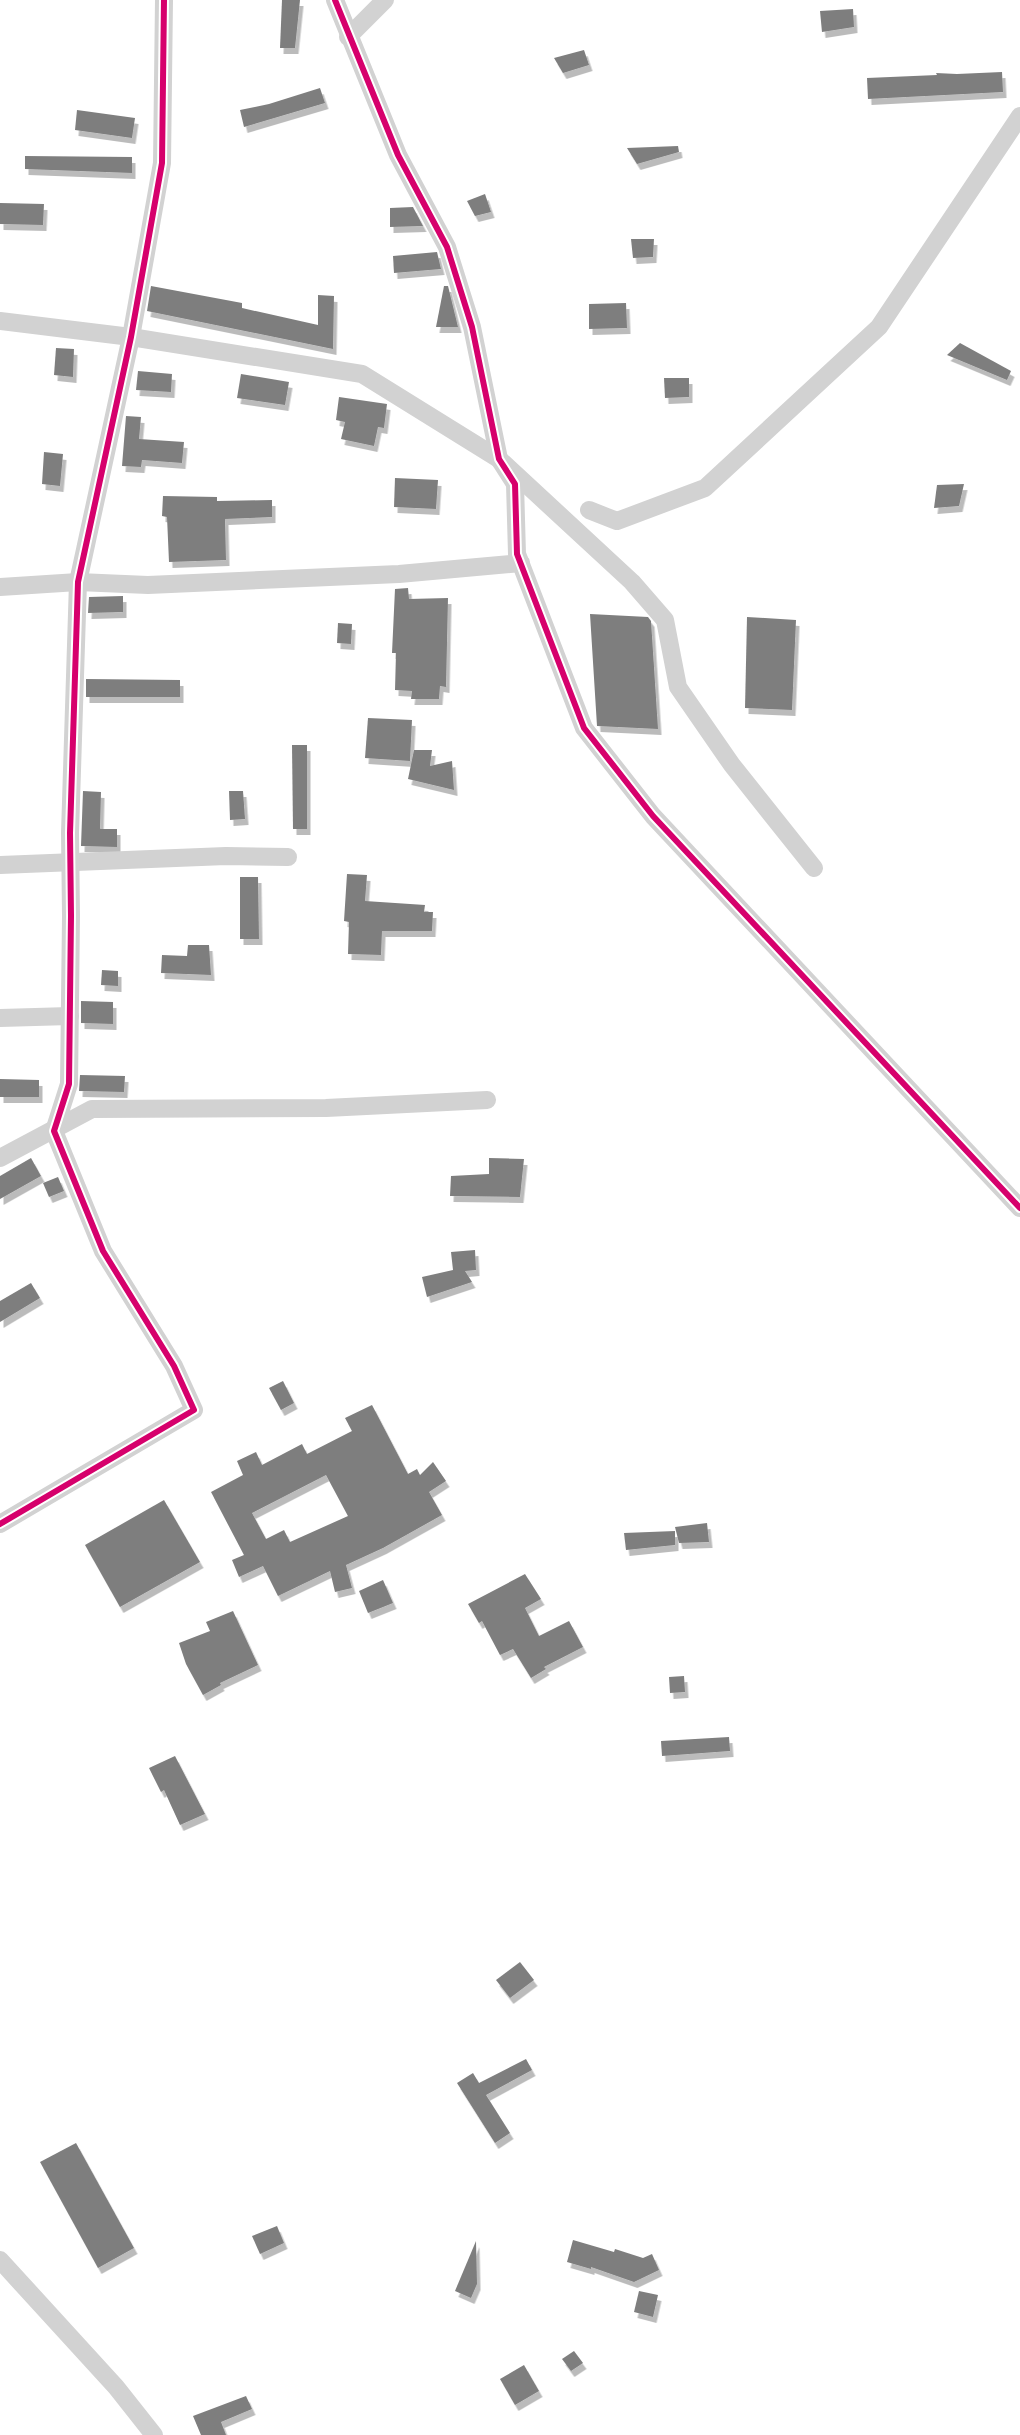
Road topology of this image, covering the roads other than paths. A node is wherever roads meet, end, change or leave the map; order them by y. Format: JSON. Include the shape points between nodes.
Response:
{"nodes":[{"id":1,"x":164,"y":0,"type":"edge"},
{"id":2,"x":335,"y":0,"type":"edge"},
{"id":3,"x":385,"y":0,"type":"edge"},
{"id":4,"x":348,"y":37,"type":"junction"},
{"id":5,"x":1020,"y":116,"type":"edge"},
{"id":6,"x":0,"y":321,"type":"edge"},
{"id":7,"x":131,"y":337,"type":"junction"},
{"id":8,"x":499,"y":459,"type":"junction"},
{"id":9,"x":589,"y":510,"type":"dead end"},
{"id":10,"x":521,"y":563,"type":"junction"},
{"id":11,"x":78,"y":582,"type":"junction"},
{"id":12,"x":0,"y":587,"type":"edge"},
{"id":13,"x":288,"y":857,"type":"dead end"},
{"id":14,"x":70,"y":863,"type":"junction"},
{"id":15,"x":0,"y":865,"type":"edge"},
{"id":16,"x":814,"y":868,"type":"dead end"},
{"id":17,"x":70,"y":1016,"type":"junction"},
{"id":18,"x":0,"y":1018,"type":"edge"},
{"id":19,"x":486,"y":1101,"type":"dead end"},
{"id":20,"x":54,"y":1131,"type":"junction"},
{"id":21,"x":0,"y":1158,"type":"edge"},
{"id":22,"x":1020,"y":1208,"type":"edge"},
{"id":23,"x":0,"y":1524,"type":"edge"},
{"id":24,"x":0,"y":2260,"type":"edge"},
{"id":25,"x":154,"y":2435,"type":"edge"}],
"edges":[{"from":1,"to":7,"type":"street","via":[[162,163]]},
{"from":2,"to":4,"type":"street"},
{"from":3,"to":4,"type":"street"},
{"from":4,"to":8,"type":"street","via":[[398,154],[447,248],[472,327]]},
{"from":5,"to":9,"type":"street","via":[[879,327],[705,488],[616,521]]},
{"from":6,"to":7,"type":"street"},
{"from":7,"to":8,"type":"street","via":[[362,374]]},
{"from":7,"to":11,"type":"street"},
{"from":8,"to":10,"type":"street","via":[[515,484],[517,554]]},
{"from":8,"to":16,"type":"street","via":[[632,582],[665,620],[678,687],[732,765]]},
{"from":10,"to":11,"type":"street","via":[[399,574],[160,584]]},
{"from":10,"to":22,"type":"street","via":[[584,728],[652,816]]},
{"from":11,"to":12,"type":"street"},
{"from":11,"to":14,"type":"street"},
{"from":13,"to":14,"type":"street"},
{"from":14,"to":15,"type":"street"},
{"from":14,"to":17,"type":"street"},
{"from":17,"to":18,"type":"street"},
{"from":17,"to":20,"type":"street","via":[[69,1084]]},
{"from":19,"to":20,"type":"street","via":[[326,1108],[92,1109]]},
{"from":20,"to":21,"type":"street"},
{"from":20,"to":23,"type":"street","via":[[103,1251],[174,1365],[194,1410]]},
{"from":24,"to":25,"type":"street","via":[[116,2387]]}]}
